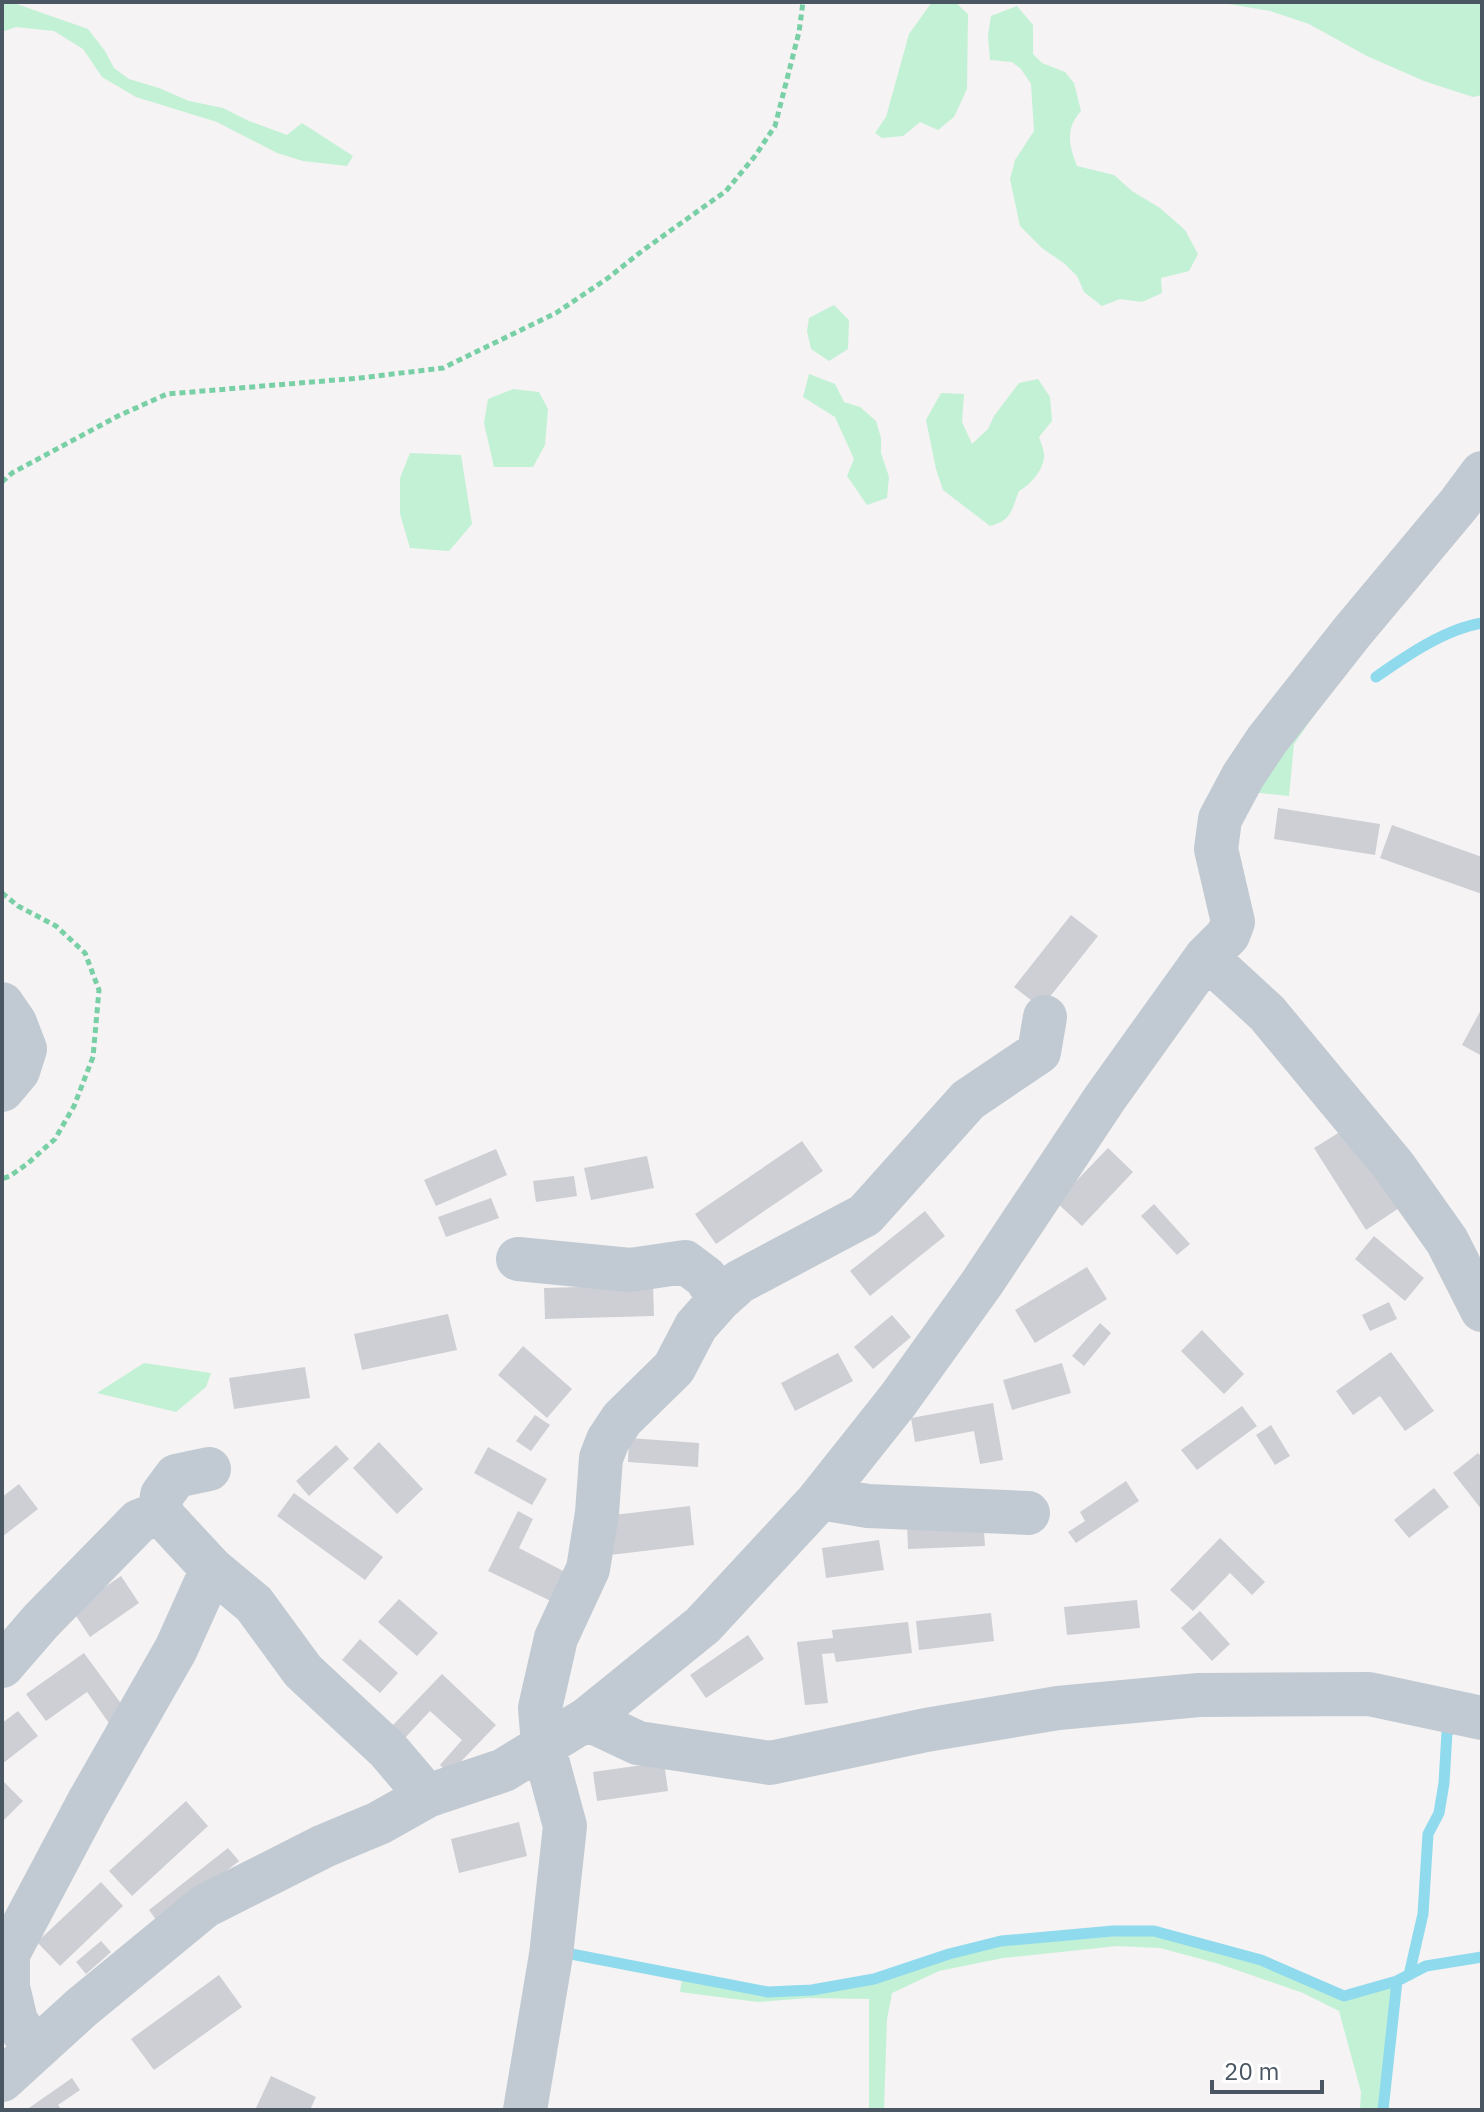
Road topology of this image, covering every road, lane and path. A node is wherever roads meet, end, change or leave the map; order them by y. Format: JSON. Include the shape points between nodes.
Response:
{"nodes":[{"id":1,"x":803,"y":2,"type":"edge"},
{"id":2,"x":1482,"y":473,"type":"edge"},
{"id":3,"x":2,"y":482,"type":"edge"},
{"id":4,"x":1206,"y":957,"type":"junction"},
{"id":5,"x":2,"y":1004,"type":"edge"},
{"id":6,"x":1045,"y":1017,"type":"dead end"},
{"id":7,"x":2,"y":1090,"type":"edge"},
{"id":8,"x":518,"y":1259,"type":"dead end"},
{"id":9,"x":720,"y":1299,"type":"junction"},
{"id":10,"x":1482,"y":1310,"type":"edge"},
{"id":11,"x":209,"y":1469,"type":"dead end"},
{"id":12,"x":820,"y":1498,"type":"junction"},
{"id":13,"x":160,"y":1513,"type":"junction"},
{"id":14,"x":1028,"y":1513,"type":"dead end"},
{"id":15,"x":212,"y":1569,"type":"junction"},
{"id":16,"x":2,"y":1666,"type":"edge"},
{"id":17,"x":1482,"y":1718,"type":"edge"},
{"id":18,"x":587,"y":1719,"type":"junction"},
{"id":19,"x":543,"y":1745,"type":"junction"},
{"id":20,"x":427,"y":1796,"type":"junction"},
{"id":21,"x":35,"y":2050,"type":"junction"},
{"id":22,"x":2,"y":2080,"type":"edge"},
{"id":23,"x":525,"y":2110,"type":"edge"}],
"edges":[{"from":1,"to":3,"type":"path","via":[[775,126],[755,156],[726,191],[556,313],[443,368],[167,394]]},
{"from":2,"to":4,"type":"street","via":[[1243,776],[1220,819],[1216,849],[1233,922]]},
{"from":4,"to":10,"type":"street","via":[[1267,1013],[1394,1166],[1447,1241]]},
{"from":4,"to":12,"type":"street","via":[[982,1283]]},
{"from":5,"to":7,"type":"street","via":[[25,1049],[18,1071]]},
{"from":6,"to":9,"type":"street","via":[[1039,1052],[968,1100],[865,1215],[739,1282]]},
{"from":8,"to":9,"type":"street","via":[[630,1270],[685,1262],[705,1277]]},
{"from":9,"to":19,"type":"street","via":[[696,1326],[674,1368],[608,1440],[601,1458],[588,1569],[556,1638],[546,1676],[540,1708]]},
{"from":11,"to":13,"type":"street","via":[[176,1476],[162,1495]]},
{"from":12,"to":14,"type":"street","via":[[868,1506]]},
{"from":12,"to":18,"type":"street","via":[[703,1625]]},
{"from":13,"to":15,"type":"street"},
{"from":13,"to":16,"type":"street","via":[[139,1521]]},
{"from":15,"to":20,"type":"street","via":[[254,1604],[303,1671],[388,1750]]},
{"from":15,"to":21,"type":"street","via":[[176,1649],[8,1954],[16,2021]]},
{"from":17,"to":18,"type":"street","via":[[1369,1694],[1199,1695],[1058,1708],[770,1763],[638,1743]]},
{"from":18,"to":19,"type":"street"},
{"from":19,"to":20,"type":"street","via":[[504,1770]]},
{"from":19,"to":23,"type":"street","via":[[565,1826],[551,1955]]},
{"from":20,"to":21,"type":"street","via":[[205,1906]]},
{"from":21,"to":22,"type":"street"}]}
